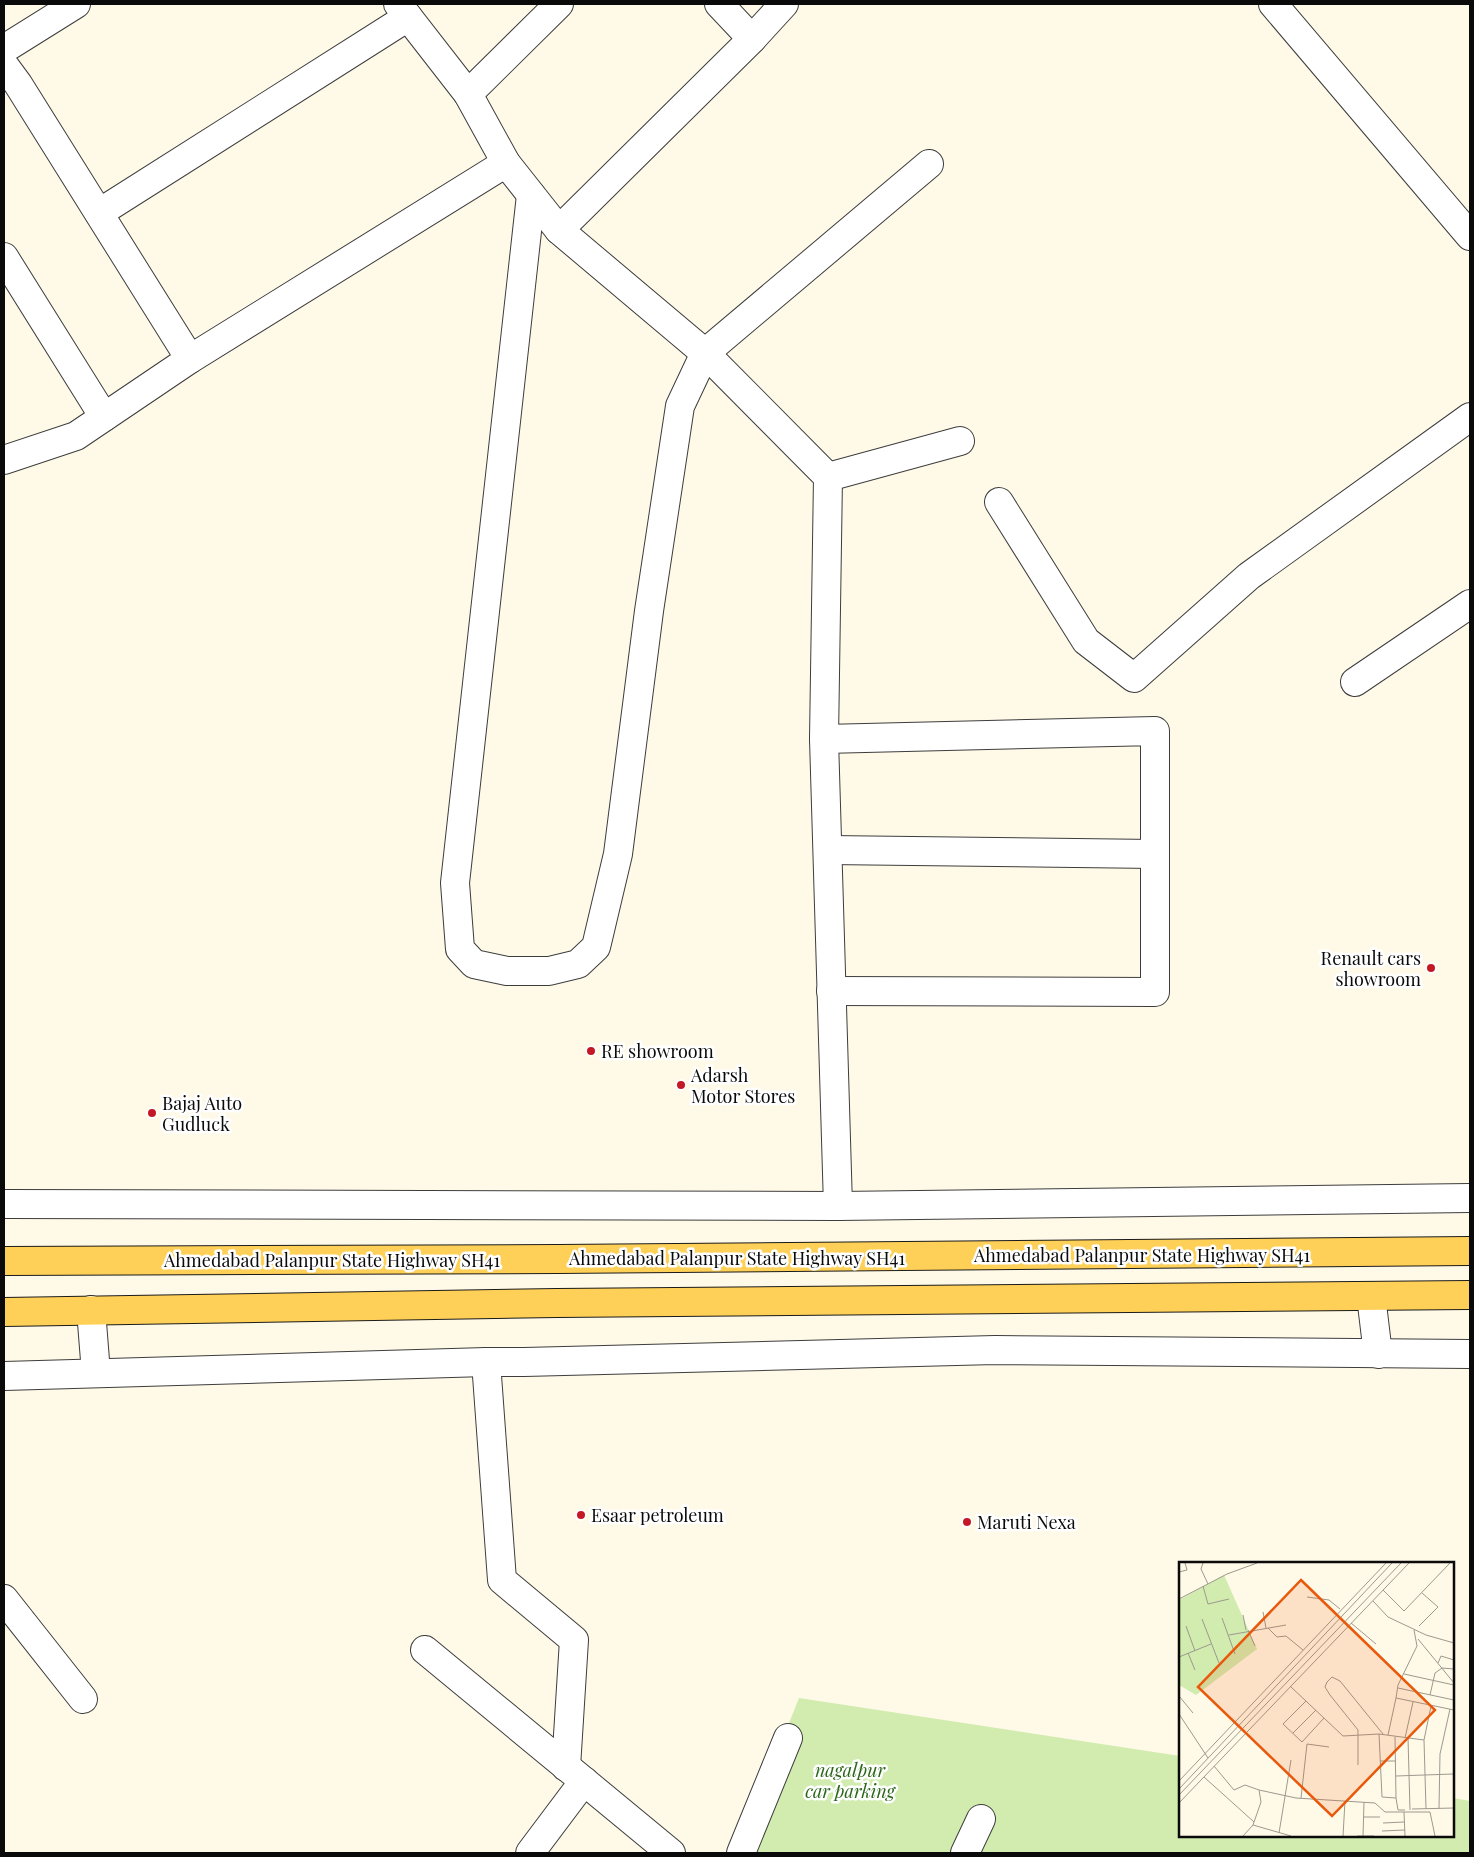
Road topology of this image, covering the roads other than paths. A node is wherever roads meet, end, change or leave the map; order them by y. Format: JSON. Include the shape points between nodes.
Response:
{"nodes":[{"id":1,"x":76,"y":4,"type":"edge"},
{"id":2,"x":559,"y":4,"type":"edge"},
{"id":3,"x":719,"y":4,"type":"edge"},
{"id":4,"x":784,"y":4,"type":"edge"},
{"id":5,"x":1280,"y":6,"type":"edge"},
{"id":6,"x":403,"y":10,"type":"edge"},
{"id":7,"x":752,"y":39,"type":"junction"},
{"id":8,"x":4,"y":49,"type":"edge"},
{"id":9,"x":4,"y":65,"type":"edge"},
{"id":10,"x":468,"y":94,"type":"junction"},
{"id":11,"x":506,"y":164,"type":"junction"},
{"id":12,"x":929,"y":164,"type":"dead end"},
{"id":13,"x":531,"y":195,"type":"junction"},
{"id":14,"x":99,"y":213,"type":"junction"},
{"id":15,"x":559,"y":230,"type":"junction"},
{"id":16,"x":1470,"y":236,"type":"edge"},
{"id":17,"x":4,"y":256,"type":"edge"},
{"id":18,"x":705,"y":353,"type":"junction"},
{"id":19,"x":190,"y":359,"type":"junction"},
{"id":20,"x":104,"y":417,"type":"junction"},
{"id":21,"x":1470,"y":417,"type":"edge"},
{"id":22,"x":960,"y":441,"type":"dead end"},
{"id":23,"x":4,"y":460,"type":"edge"},
{"id":24,"x":828,"y":477,"type":"junction"},
{"id":25,"x":999,"y":502,"type":"dead end"},
{"id":26,"x":1470,"y":604,"type":"edge"},
{"id":27,"x":1355,"y":682,"type":"dead end"},
{"id":28,"x":824,"y":738,"type":"junction"},
{"id":29,"x":828,"y":850,"type":"junction"},
{"id":30,"x":1155,"y":854,"type":"junction"},
{"id":31,"x":832,"y":991,"type":"junction"},
{"id":32,"x":1470,"y":1198,"type":"edge"},
{"id":33,"x":4,"y":1204,"type":"edge"},
{"id":34,"x":838,"y":1206,"type":"junction"},
{"id":35,"x":1470,"y":1252,"type":"edge"},
{"id":36,"x":4,"y":1260,"type":"edge"},
{"id":37,"x":1470,"y":1295,"type":"edge"},
{"id":38,"x":1371,"y":1296,"type":"junction"},
{"id":39,"x":91,"y":1310,"type":"junction"},
{"id":40,"x":4,"y":1312,"type":"edge"},
{"id":41,"x":1378,"y":1354,"type":"junction"},
{"id":42,"x":1470,"y":1354,"type":"edge"},
{"id":43,"x":486,"y":1362,"type":"junction"},
{"id":44,"x":96,"y":1373,"type":"junction"},
{"id":45,"x":4,"y":1376,"type":"edge"},
{"id":46,"x":4,"y":1599,"type":"edge"},
{"id":47,"x":425,"y":1650,"type":"dead end"},
{"id":48,"x":83,"y":1700,"type":"dead end"},
{"id":49,"x":788,"y":1738,"type":"dead end"},
{"id":50,"x":575,"y":1774,"type":"junction"},
{"id":51,"x":981,"y":1819,"type":"dead end"},
{"id":52,"x":530,"y":1853,"type":"edge"},
{"id":53,"x":671,"y":1853,"type":"edge"},
{"id":54,"x":742,"y":1853,"type":"edge"},
{"id":55,"x":964,"y":1853,"type":"edge"}],
"edges":[{"from":1,"to":8,"type":"street"},
{"from":2,"to":10,"type":"street"},
{"from":3,"to":7,"type":"street"},
{"from":4,"to":7,"type":"street"},
{"from":5,"to":16,"type":"street"},
{"from":6,"to":10,"type":"street"},
{"from":6,"to":14,"type":"street"},
{"from":7,"to":15,"type":"street"},
{"from":9,"to":14,"type":"street"},
{"from":10,"to":11,"type":"street"},
{"from":11,"to":13,"type":"street"},
{"from":11,"to":19,"type":"street"},
{"from":12,"to":18,"type":"street"},
{"from":13,"to":15,"type":"street"},
{"from":13,"to":18,"type":"street","via":[[455,883],[460,949],[474,964],[506,971],[549,971],[578,964],[596,947],[618,854],[649,611],[680,406]]},
{"from":14,"to":19,"type":"street"},
{"from":15,"to":18,"type":"street"},
{"from":17,"to":20,"type":"street"},
{"from":18,"to":24,"type":"street"},
{"from":19,"to":20,"type":"street"},
{"from":20,"to":23,"type":"street","via":[[76,436]]},
{"from":21,"to":25,"type":"street","via":[[1249,576],[1134,678],[1086,641]]},
{"from":22,"to":24,"type":"street"},
{"from":24,"to":28,"type":"street"},
{"from":26,"to":27,"type":"street"},
{"from":28,"to":29,"type":"street"},
{"from":28,"to":30,"type":"street","via":[[1155,731]]},
{"from":29,"to":30,"type":"street"},
{"from":29,"to":31,"type":"street"},
{"from":30,"to":31,"type":"street","via":[[1155,992]]},
{"from":31,"to":34,"type":"street"},
{"from":32,"to":34,"type":"street"},
{"from":33,"to":34,"type":"street"},
{"from":35,"to":36,"type":"main road","name":"Ahmedabad Palanpur State Highway SH41","via":[[520,1260]]},
{"from":37,"to":38,"type":"main road"},
{"from":38,"to":39,"type":"main road"},
{"from":38,"to":41,"type":"street"},
{"from":39,"to":40,"type":"main road"},
{"from":39,"to":44,"type":"street"},
{"from":41,"to":42,"type":"street"},
{"from":41,"to":43,"type":"street","via":[[995,1350]]},
{"from":43,"to":44,"type":"street"},
{"from":43,"to":50,"type":"street","via":[[502,1580],[574,1640]]},
{"from":44,"to":45,"type":"street"},
{"from":46,"to":48,"type":"street"},
{"from":47,"to":50,"type":"street"},
{"from":49,"to":54,"type":"street"},
{"from":50,"to":52,"type":"street"},
{"from":50,"to":53,"type":"street"},
{"from":51,"to":55,"type":"street"}]}
